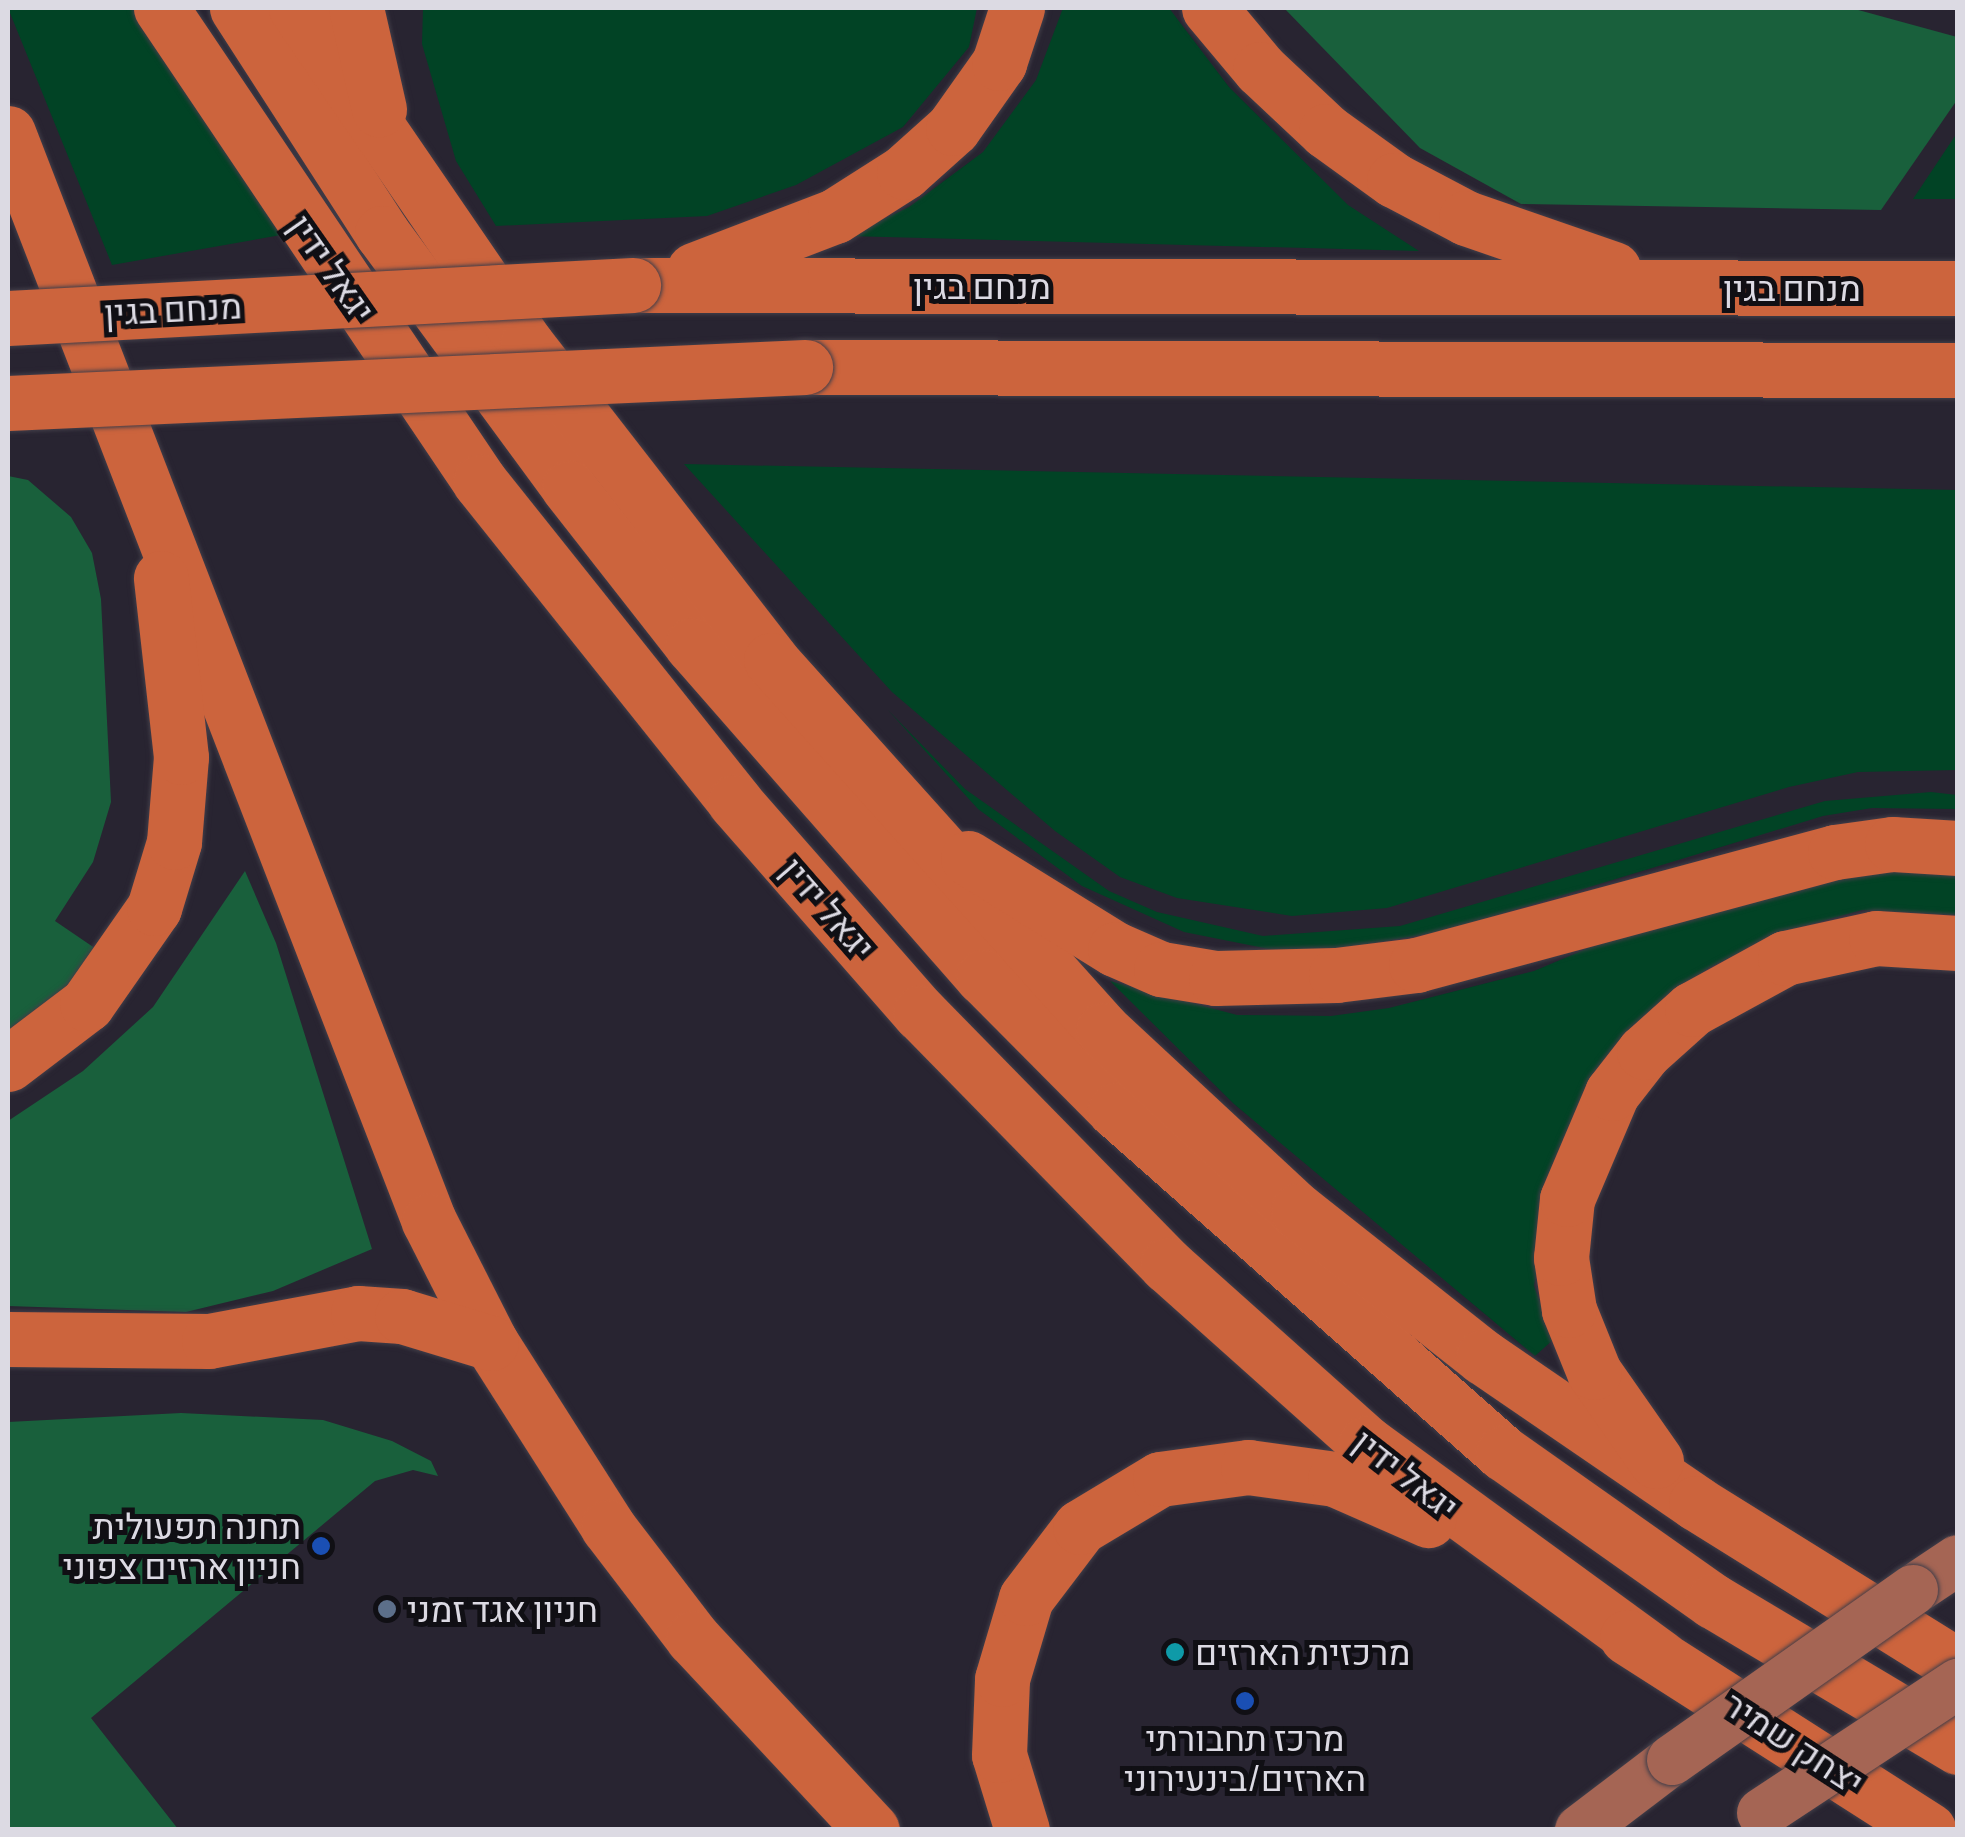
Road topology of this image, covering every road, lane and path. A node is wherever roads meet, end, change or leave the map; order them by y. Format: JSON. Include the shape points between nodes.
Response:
{"nodes":[{"id":1,"x":161,"y":8,"type":"edge"},
{"id":2,"x":238,"y":8,"type":"edge"},
{"id":3,"x":296,"y":8,"type":"edge"},
{"id":4,"x":356,"y":8,"type":"edge"},
{"id":5,"x":1018,"y":8,"type":"edge"},
{"id":6,"x":1210,"y":8,"type":"edge"},
{"id":7,"x":8,"y":134,"type":"edge"},
{"id":8,"x":406,"y":176,"type":"junction"},
{"id":9,"x":739,"y":271,"type":"junction"},
{"id":10,"x":1785,"y":288,"type":"junction"},
{"id":11,"x":1958,"y":288,"type":"edge"},
{"id":12,"x":8,"y":318,"type":"edge"},
{"id":13,"x":1958,"y":370,"type":"edge"},
{"id":14,"x":8,"y":403,"type":"edge"},
{"id":15,"x":134,"y":448,"type":"junction"},
{"id":16,"x":910,"y":822,"type":"junction"},
{"id":17,"x":1958,"y":848,"type":"edge"},
{"id":18,"x":1958,"y":943,"type":"edge"},
{"id":19,"x":8,"y":1064,"type":"edge"},
{"id":20,"x":8,"y":1338,"type":"edge"},
{"id":21,"x":491,"y":1343,"type":"junction"},
{"id":22,"x":1696,"y":1503,"type":"junction"},
{"id":23,"x":1958,"y":1560,"type":"edge"},
{"id":24,"x":1659,"y":1657,"type":"junction"},
{"id":25,"x":1958,"y":1666,"type":"edge"},
{"id":26,"x":1958,"y":1684,"type":"edge"},
{"id":27,"x":1958,"y":1748,"type":"edge"},
{"id":28,"x":1751,"y":1821,"type":"edge"},
{"id":29,"x":872,"y":1830,"type":"edge"},
{"id":30,"x":1022,"y":1830,"type":"edge"},
{"id":31,"x":1580,"y":1830,"type":"edge"},
{"id":32,"x":1930,"y":1830,"type":"edge"}],
"edges":[{"from":1,"to":24,"type":"highway","name":"יגאל ידין","via":[[480,482],[735,802],[920,1013],[1167,1265],[1366,1443]]},
{"from":2,"to":27,"type":"highway","name":"יגאל ידין","via":[[382,232],[692,645],[983,976],[1115,1110],[1503,1453],[1713,1601]]},
{"from":3,"to":8,"type":"highway"},
{"from":4,"to":8,"type":"highway","via":[[362,52]]},
{"from":5,"to":9,"type":"highway","via":[[987,79],[953,128],[904,172]]},
{"from":6,"to":10,"type":"highway","via":[[1260,68],[1326,130],[1394,180],[1466,218],[1617,270],[1696,285]]},
{"from":7,"to":15,"type":"highway"},
{"from":8,"to":16,"type":"highway","via":[[527,346],[771,660]]},
{"from":9,"to":10,"type":"highway","name":"מנחם בגין"},
{"from":9,"to":12,"type":"highway","name":"מנחם בגין","bridge":true,"via":[[633,285]]},
{"from":10,"to":11,"type":"highway","name":"מנחם בגין"},
{"from":13,"to":14,"type":"highway","bridge":true,"via":[[805,368]]},
{"from":15,"to":19,"type":"highway","via":[[170,640],[181,757],[174,842],[154,908],[122,962],[87,1004]]},
{"from":15,"to":21,"type":"highway","via":[[429,1221]]},
{"from":16,"to":17,"type":"highway","via":[[1115,949],[1161,969],[1216,978],[1336,976],[1416,964],[1835,852],[1892,844]]},
{"from":16,"to":22,"type":"highway","via":[[1102,1030],[1298,1211],[1483,1357]]},
{"from":18,"to":22,"type":"highway","via":[[1876,938],[1829,946],[1738,981],[1692,1009],[1644,1052],[1588,1137],[1567,1199],[1562,1258],[1569,1310],[1594,1372],[1630,1429]]},
{"from":20,"to":21,"type":"highway","via":[[209,1341],[358,1313],[402,1316]]},
{"from":21,"to":29,"type":"highway","via":[[608,1526],[694,1638]]},
{"from":22,"to":25,"type":"highway"},
{"from":23,"to":31,"type":"main road","bridge":true},
{"from":24,"to":30,"type":"highway","via":[[1363,1488],[1299,1470],[1248,1467],[1160,1479],[1080,1527],[1050,1558],[1010,1636],[999,1755]]},
{"from":24,"to":32,"type":"highway","name":"יצחק שמיר"},
{"from":26,"to":28,"type":"main road","bridge":true}]}
